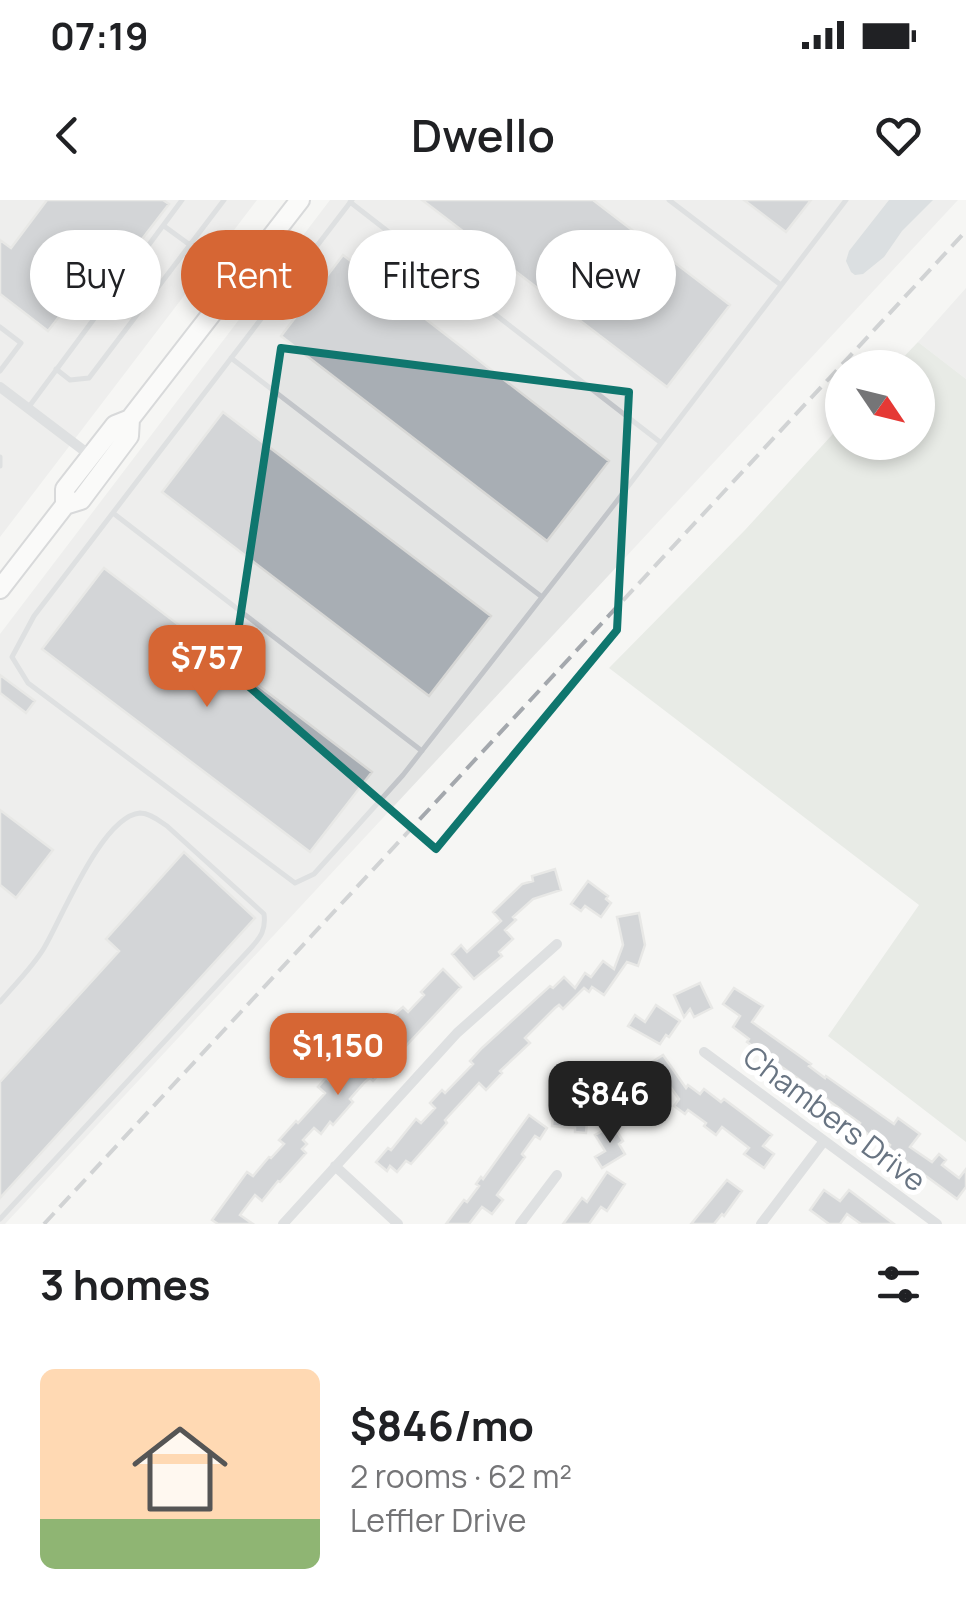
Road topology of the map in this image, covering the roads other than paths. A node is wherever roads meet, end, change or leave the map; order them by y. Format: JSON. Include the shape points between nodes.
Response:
{"nodes":[{"id":1,"x":182,"y":200,"type":"edge"},
{"id":2,"x":224,"y":200,"type":"edge"},
{"id":3,"x":300,"y":200,"type":"edge"},
{"id":4,"x":669,"y":200,"type":"edge"},
{"id":5,"x":846,"y":200,"type":"edge"},
{"id":6,"x":351,"y":201,"type":"edge"},
{"id":7,"x":163,"y":225,"type":"junction"},
{"id":8,"x":159,"y":230,"type":"edge"},
{"id":9,"x":201,"y":230,"type":"edge"},
{"id":10,"x":181,"y":238,"type":"edge"},
{"id":11,"x":181,"y":257,"type":"edge"},
{"id":12,"x":161,"y":283,"type":"edge"},
{"id":13,"x":782,"y":285,"type":"junction"},
{"id":14,"x":93,"y":320,"type":"edge"},
{"id":15,"x":133,"y":320,"type":"edge"},
{"id":16,"x":0,"y":327,"type":"edge"},
{"id":17,"x":231,"y":358,"type":"junction"},
{"id":18,"x":0,"y":370,"type":"edge"},
{"id":19,"x":56,"y":370,"type":"junction"},
{"id":20,"x":0,"y":387,"type":"edge"},
{"id":21,"x":28,"y":408,"type":"junction"},
{"id":22,"x":130,"y":418,"type":"junction"},
{"id":23,"x":661,"y":443,"type":"junction"},
{"id":24,"x":91,"y":456,"type":"junction"},
{"id":25,"x":0,"y":457,"type":"edge"},
{"id":26,"x":0,"y":466,"type":"edge"},
{"id":27,"x":65,"y":505,"type":"junction"},
{"id":28,"x":113,"y":513,"type":"junction"},
{"id":29,"x":0,"y":589,"type":"edge"},
{"id":30,"x":542,"y":597,"type":"junction"},
{"id":31,"x":422,"y":750,"type":"junction"},
{"id":32,"x":557,"y":944,"type":"dead end"},
{"id":33,"x":0,"y":1002,"type":"edge"},
{"id":34,"x":704,"y":1052,"type":"dead end"},
{"id":35,"x":824,"y":1141,"type":"junction"},
{"id":36,"x":335,"y":1166,"type":"junction"},
{"id":37,"x":557,"y":1175,"type":"dead end"},
{"id":38,"x":0,"y":1219,"type":"edge"},
{"id":39,"x":282,"y":1224,"type":"edge"},
{"id":40,"x":398,"y":1224,"type":"edge"},
{"id":41,"x":520,"y":1224,"type":"edge"},
{"id":42,"x":760,"y":1224,"type":"edge"},
{"id":43,"x":936,"y":1224,"type":"edge"}],
"edges":[{"from":1,"to":7,"type":"lane"},
{"from":2,"to":9,"type":"lane"},
{"from":3,"to":22,"type":"main road"},
{"from":4,"to":13,"type":"lane"},
{"from":5,"to":13,"type":"lane"},
{"from":6,"to":17,"type":"lane"},
{"from":6,"to":23,"type":"lane"},
{"from":7,"to":8,"type":"lane"},
{"from":7,"to":10,"type":"lane"},
{"from":11,"to":12,"type":"lane"},
{"from":13,"to":23,"type":"lane"},
{"from":14,"to":19,"type":"lane"},
{"from":15,"to":19,"type":"lane","via":[[89,378],[70,380]]},
{"from":16,"to":18,"type":"lane","via":[[21,342]]},
{"from":17,"to":28,"type":"lane"},
{"from":17,"to":30,"type":"lane"},
{"from":19,"to":21,"type":"lane"},
{"from":20,"to":21,"type":"street"},
{"from":21,"to":24,"type":"street"},
{"from":22,"to":24,"type":"main road","via":[[115,425]]},
{"from":22,"to":27,"type":"main road","via":[[129,436],[80,500]]},
{"from":23,"to":30,"type":"lane"},
{"from":24,"to":27,"type":"main road","via":[[65,489]]},
{"from":25,"to":26,"type":"lane"},
{"from":27,"to":29,"type":"main road"},
{"from":28,"to":31,"type":"lane"},
{"from":28,"to":31,"type":"lane","via":[[34,616],[12,657],[28,683],[295,883],[314,874]]},
{"from":30,"to":31,"type":"lane"},
{"from":32,"to":36,"type":"street","via":[[448,1042]]},
{"from":33,"to":38,"type":"lane","via":[[41,953],[100,845],[137,813],[167,826],[264,914],[262,936]]},
{"from":34,"to":35,"type":"street","name":"Chambers Drive"},
{"from":35,"to":42,"type":"street"},
{"from":35,"to":43,"type":"street","name":"Chambers Drive"},
{"from":36,"to":39,"type":"street"},
{"from":36,"to":40,"type":"street"},
{"from":37,"to":41,"type":"street"}]}
